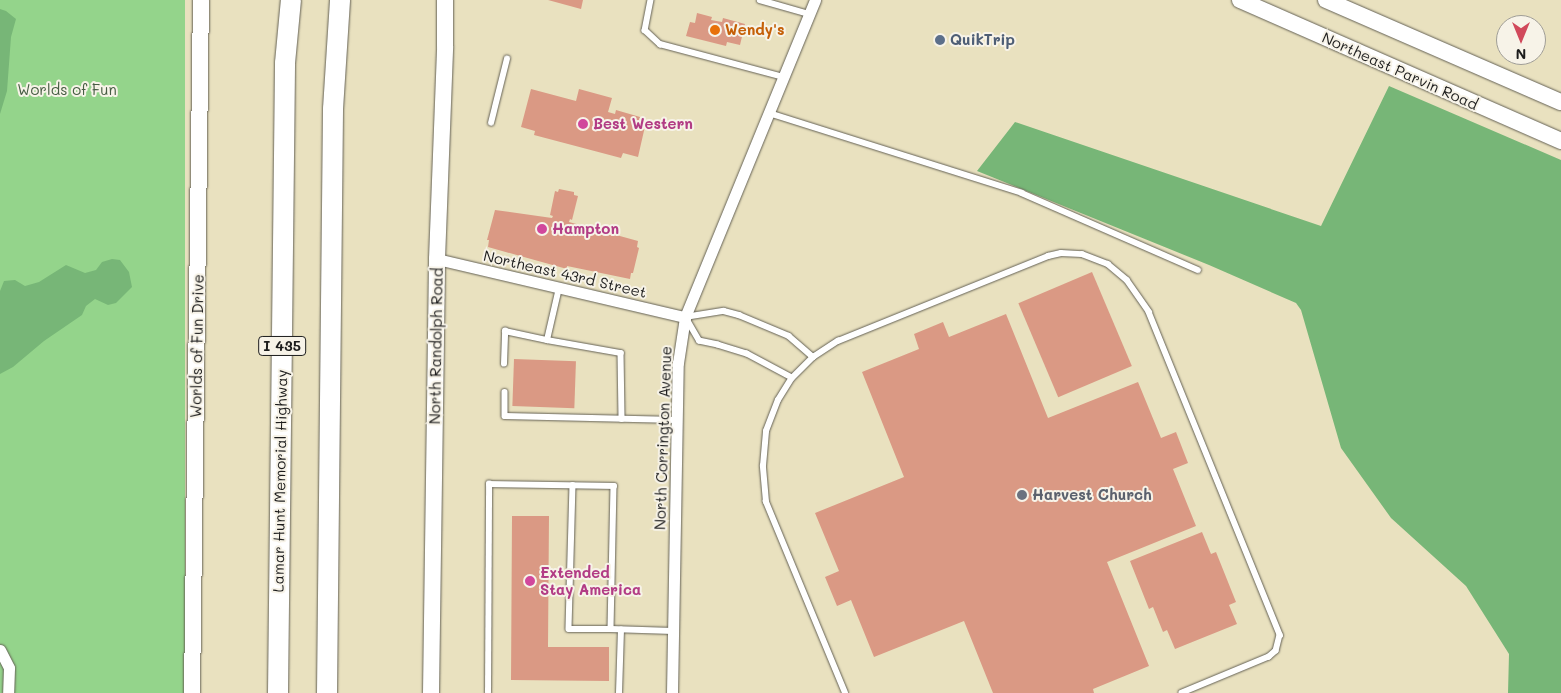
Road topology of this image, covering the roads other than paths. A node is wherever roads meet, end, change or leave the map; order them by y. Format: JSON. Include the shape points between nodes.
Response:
{"nodes":[{"id":1,"x":202,"y":0,"type":"edge"},
{"id":2,"x":291,"y":0,"type":"edge"},
{"id":3,"x":340,"y":0,"type":"edge"},
{"id":4,"x":445,"y":0,"type":"edge"},
{"id":5,"x":650,"y":0,"type":"edge"},
{"id":6,"x":760,"y":0,"type":"edge"},
{"id":7,"x":815,"y":0,"type":"edge"},
{"id":8,"x":1240,"y":0,"type":"edge"},
{"id":9,"x":1326,"y":0,"type":"edge"},
{"id":10,"x":1262,"y":4,"type":"edge"},
{"id":11,"x":809,"y":14,"type":"junction"},
{"id":12,"x":506,"y":58,"type":"dead end"},
{"id":13,"x":784,"y":77,"type":"junction"},
{"id":14,"x":1561,"y":102,"type":"edge"},
{"id":15,"x":769,"y":113,"type":"junction"},
{"id":16,"x":491,"y":124,"type":"dead end"},
{"id":17,"x":1561,"y":141,"type":"edge"},
{"id":18,"x":437,"y":259,"type":"junction"},
{"id":19,"x":1198,"y":270,"type":"dead end"},
{"id":20,"x":559,"y":288,"type":"junction"},
{"id":21,"x":685,"y":317,"type":"junction"},
{"id":22,"x":547,"y":340,"type":"junction"},
{"id":23,"x":813,"y":357,"type":"junction"},
{"id":24,"x":504,"y":364,"type":"dead end"},
{"id":25,"x":792,"y":378,"type":"junction"},
{"id":26,"x":504,"y":392,"type":"dead end"},
{"id":27,"x":622,"y":419,"type":"junction"},
{"id":28,"x":677,"y":420,"type":"junction"},
{"id":29,"x":573,"y":485,"type":"junction"},
{"id":30,"x":612,"y":629,"type":"junction"},
{"id":31,"x":621,"y":630,"type":"junction"},
{"id":32,"x":673,"y":631,"type":"junction"},
{"id":33,"x":0,"y":650,"type":"edge"},
{"id":34,"x":8,"y":693,"type":"edge"},
{"id":35,"x":192,"y":693,"type":"edge"},
{"id":36,"x":278,"y":693,"type":"edge"},
{"id":37,"x":327,"y":693,"type":"edge"},
{"id":38,"x":431,"y":693,"type":"edge"},
{"id":39,"x":488,"y":693,"type":"edge"},
{"id":40,"x":619,"y":693,"type":"edge"},
{"id":41,"x":672,"y":693,"type":"edge"},
{"id":42,"x":845,"y":693,"type":"edge"},
{"id":43,"x":1182,"y":693,"type":"edge"}],
"edges":[{"from":1,"to":35,"type":"main road","name":"Worlds of Fun Drive"},
{"from":2,"to":36,"type":"highway","name":"Lamar Hunt Memorial Highway","number":"I 435","via":[[285,62]]},
{"from":3,"to":37,"type":"highway","via":[[333,109]]},
{"from":4,"to":18,"type":"main road","name":"North Randolph Road"},
{"from":5,"to":13,"type":"lane","via":[[645,30],[660,44]]},
{"from":6,"to":11,"type":"lane"},
{"from":7,"to":11,"type":"street","name":"North Corrington Avenue"},
{"from":8,"to":10,"type":"main road","name":"Northeast Parvin Road"},
{"from":9,"to":14,"type":"main road"},
{"from":10,"to":17,"type":"main road","name":"Northeast Parvin Road"},
{"from":11,"to":13,"type":"street","name":"North Corrington Avenue"},
{"from":12,"to":16,"type":"lane"},
{"from":13,"to":15,"type":"street","name":"North Corrington Avenue"},
{"from":15,"to":19,"type":"lane","via":[[1022,193]]},
{"from":15,"to":21,"type":"street","name":"North Corrington Avenue"},
{"from":18,"to":20,"type":"street","name":"Northeast 43rd Street"},
{"from":18,"to":38,"type":"main road","name":"North Randolph Road"},
{"from":20,"to":21,"type":"street","name":"Northeast 43rd Street"},
{"from":20,"to":22,"type":"lane"},
{"from":21,"to":23,"type":"lane","via":[[724,310],[789,336]]},
{"from":21,"to":25,"type":"lane","via":[[699,342],[718,344],[747,354]]},
{"from":21,"to":28,"type":"street","name":"North Corrington Avenue","via":[[678,362]]},
{"from":22,"to":24,"type":"lane","via":[[505,331]]},
{"from":22,"to":27,"type":"lane","via":[[621,353]]},
{"from":23,"to":25,"type":"lane"},
{"from":23,"to":43,"type":"lane","via":[[838,342],[1048,256],[1082,254],[1108,264],[1127,280],[1149,312],[1280,635],[1276,651],[1269,657]]},
{"from":25,"to":42,"type":"lane","via":[[778,400],[766,432],[763,466],[766,502]]},
{"from":26,"to":27,"type":"lane","via":[[504,416]]},
{"from":27,"to":28,"type":"lane"},
{"from":28,"to":32,"type":"street","name":"North Corrington Avenue"},
{"from":29,"to":30,"type":"lane","via":[[614,486]]},
{"from":29,"to":30,"type":"lane","via":[[569,629]]},
{"from":29,"to":39,"type":"lane","via":[[489,484]]},
{"from":30,"to":31,"type":"lane"},
{"from":31,"to":32,"type":"lane"},
{"from":31,"to":40,"type":"lane"},
{"from":32,"to":41,"type":"street","name":"North Corrington Avenue"},
{"from":33,"to":34,"type":"street","via":[[9,668]]}]}
